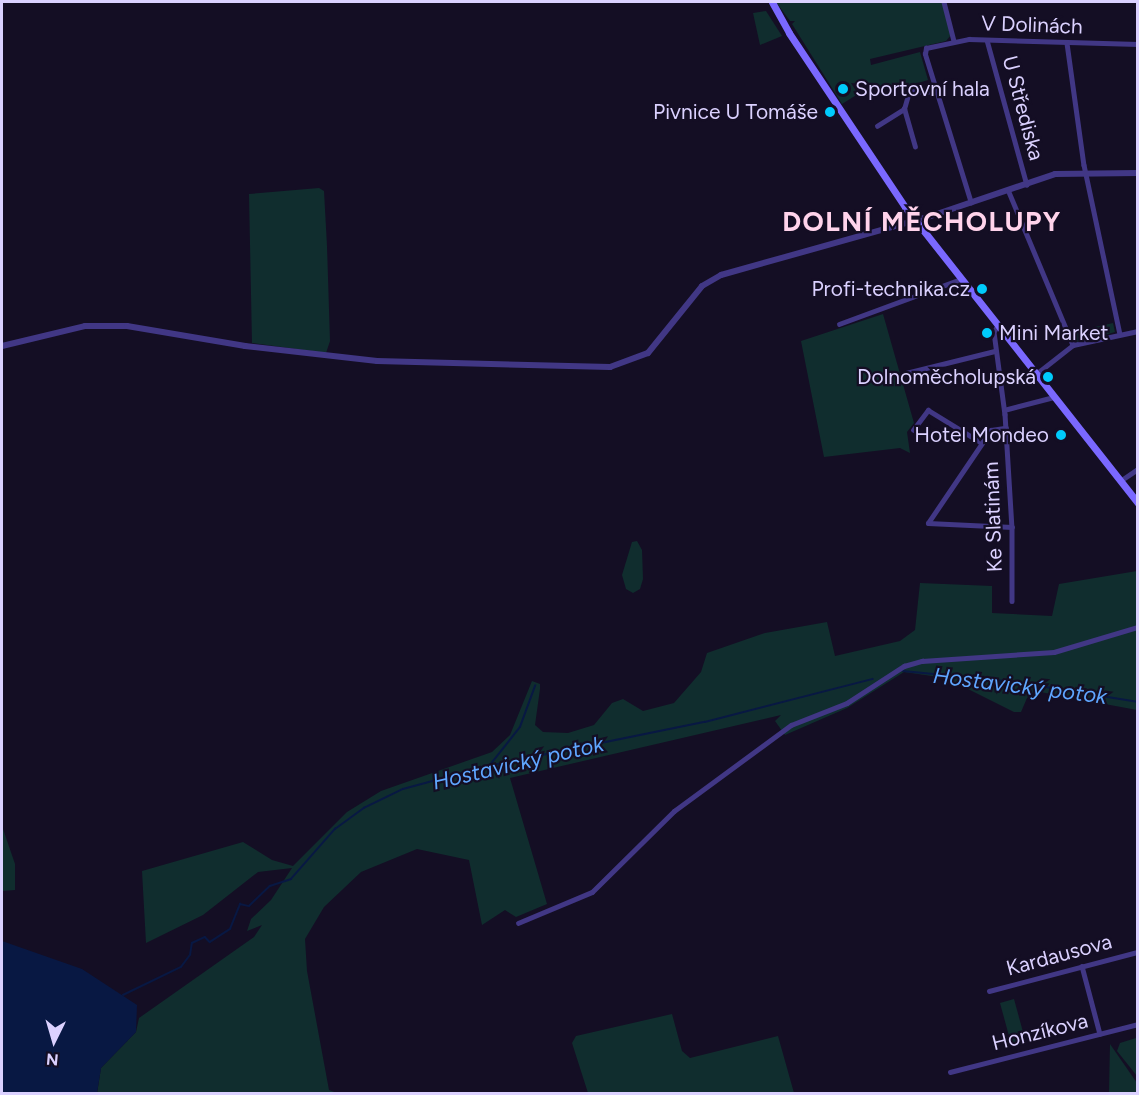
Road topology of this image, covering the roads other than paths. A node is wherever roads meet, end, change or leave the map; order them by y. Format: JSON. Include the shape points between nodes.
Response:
{"nodes":[{"id":1,"x":772,"y":2,"type":"edge"},
{"id":2,"x":944,"y":2,"type":"edge"},
{"id":3,"x":987,"y":39,"type":"junction"},
{"id":4,"x":954,"y":41,"type":"junction"},
{"id":5,"x":1067,"y":43,"type":"junction"},
{"id":6,"x":1137,"y":44,"type":"edge"},
{"id":7,"x":937,"y":92,"type":"junction"},
{"id":8,"x":904,"y":109,"type":"junction"},
{"id":9,"x":877,"y":126,"type":"dead end"},
{"id":10,"x":915,"y":147,"type":"dead end"},
{"id":11,"x":1086,"y":172,"type":"junction"},
{"id":12,"x":1137,"y":172,"type":"edge"},
{"id":13,"x":1027,"y":185,"type":"junction"},
{"id":14,"x":1009,"y":192,"type":"junction"},
{"id":15,"x":971,"y":203,"type":"junction"},
{"id":16,"x":915,"y":220,"type":"junction"},
{"id":17,"x":961,"y":279,"type":"junction"},
{"id":18,"x":839,"y":324,"type":"dead end"},
{"id":19,"x":998,"y":326,"type":"junction"},
{"id":20,"x":1137,"y":331,"type":"edge"},
{"id":21,"x":1120,"y":334,"type":"junction"},
{"id":22,"x":1073,"y":345,"type":"junction"},
{"id":23,"x":2,"y":346,"type":"edge"},
{"id":24,"x":995,"y":351,"type":"junction"},
{"id":25,"x":906,"y":373,"type":"dead end"},
{"id":26,"x":1036,"y":374,"type":"junction"},
{"id":27,"x":1054,"y":398,"type":"junction"},
{"id":28,"x":1004,"y":410,"type":"junction"},
{"id":29,"x":1006,"y":428,"type":"junction"},
{"id":30,"x":912,"y":430,"type":"dead end"},
{"id":31,"x":982,"y":443,"type":"junction"},
{"id":32,"x":1137,"y":469,"type":"edge"},
{"id":33,"x":1120,"y":481,"type":"junction"},
{"id":34,"x":1137,"y":503,"type":"edge"},
{"id":35,"x":1012,"y":527,"type":"junction"},
{"id":36,"x":1012,"y":601,"type":"dead end"},
{"id":37,"x":1137,"y":627,"type":"edge"},
{"id":38,"x":518,"y":923,"type":"dead end"},
{"id":39,"x":1137,"y":952,"type":"edge"},
{"id":40,"x":1082,"y":966,"type":"junction"},
{"id":41,"x":989,"y":991,"type":"dead end"},
{"id":42,"x":1137,"y":1024,"type":"edge"},
{"id":43,"x":1100,"y":1034,"type":"junction"},
{"id":44,"x":950,"y":1072,"type":"dead end"}],
"edges":[{"from":1,"to":16,"type":"main road"},
{"from":2,"to":4,"type":"street"},
{"from":3,"to":4,"type":"street","name":"V Dolinách"},
{"from":3,"to":5,"type":"street","name":"V Dolinách"},
{"from":3,"to":13,"type":"street","name":"U Střediska"},
{"from":4,"to":7,"type":"street","name":"V Dolinách","via":[[926,48],[924,53]]},
{"from":5,"to":6,"type":"street","name":"V Dolinách"},
{"from":5,"to":11,"type":"street"},
{"from":7,"to":8,"type":"street","via":[[909,91]]},
{"from":7,"to":15,"type":"street"},
{"from":8,"to":9,"type":"street"},
{"from":8,"to":10,"type":"street"},
{"from":11,"to":12,"type":"street"},
{"from":11,"to":13,"type":"street","via":[[1055,174]]},
{"from":11,"to":21,"type":"street"},
{"from":13,"to":14,"type":"street"},
{"from":14,"to":15,"type":"street"},
{"from":14,"to":22,"type":"street"},
{"from":15,"to":16,"type":"street"},
{"from":16,"to":17,"type":"main road"},
{"from":16,"to":23,"type":"street","via":[[708,281],[648,353],[610,367],[377,361],[245,346],[127,326],[85,326]]},
{"from":17,"to":18,"type":"street"},
{"from":17,"to":19,"type":"main road"},
{"from":19,"to":24,"type":"street","name":"Ke Slatinám","via":[[994,332]]},
{"from":19,"to":26,"type":"main road"},
{"from":20,"to":21,"type":"street"},
{"from":21,"to":22,"type":"street"},
{"from":22,"to":26,"type":"street"},
{"from":24,"to":25,"type":"street"},
{"from":24,"to":28,"type":"street","name":"Ke Slatinám"},
{"from":26,"to":27,"type":"main road"},
{"from":27,"to":28,"type":"street"},
{"from":27,"to":33,"type":"main road"},
{"from":28,"to":29,"type":"street","name":"Ke Slatinám"},
{"from":29,"to":31,"type":"street","via":[[991,430]]},
{"from":29,"to":35,"type":"street","name":"Ke Slatinám"},
{"from":30,"to":31,"type":"street","via":[[928,410]]},
{"from":31,"to":35,"type":"street","via":[[928,524]]},
{"from":32,"to":33,"type":"street"},
{"from":33,"to":34,"type":"main road"},
{"from":35,"to":36,"type":"street","name":"Ke Slatinám"},
{"from":37,"to":38,"type":"street","via":[[1054,652],[922,661],[904,666],[847,703],[791,725],[674,811],[592,892]]},
{"from":39,"to":40,"type":"street","name":"Kardausova"},
{"from":40,"to":41,"type":"street","name":"Kardausova"},
{"from":40,"to":43,"type":"street"},
{"from":42,"to":43,"type":"street","name":"Honzíkova"},
{"from":43,"to":44,"type":"street","name":"Honzíkova"}]}
